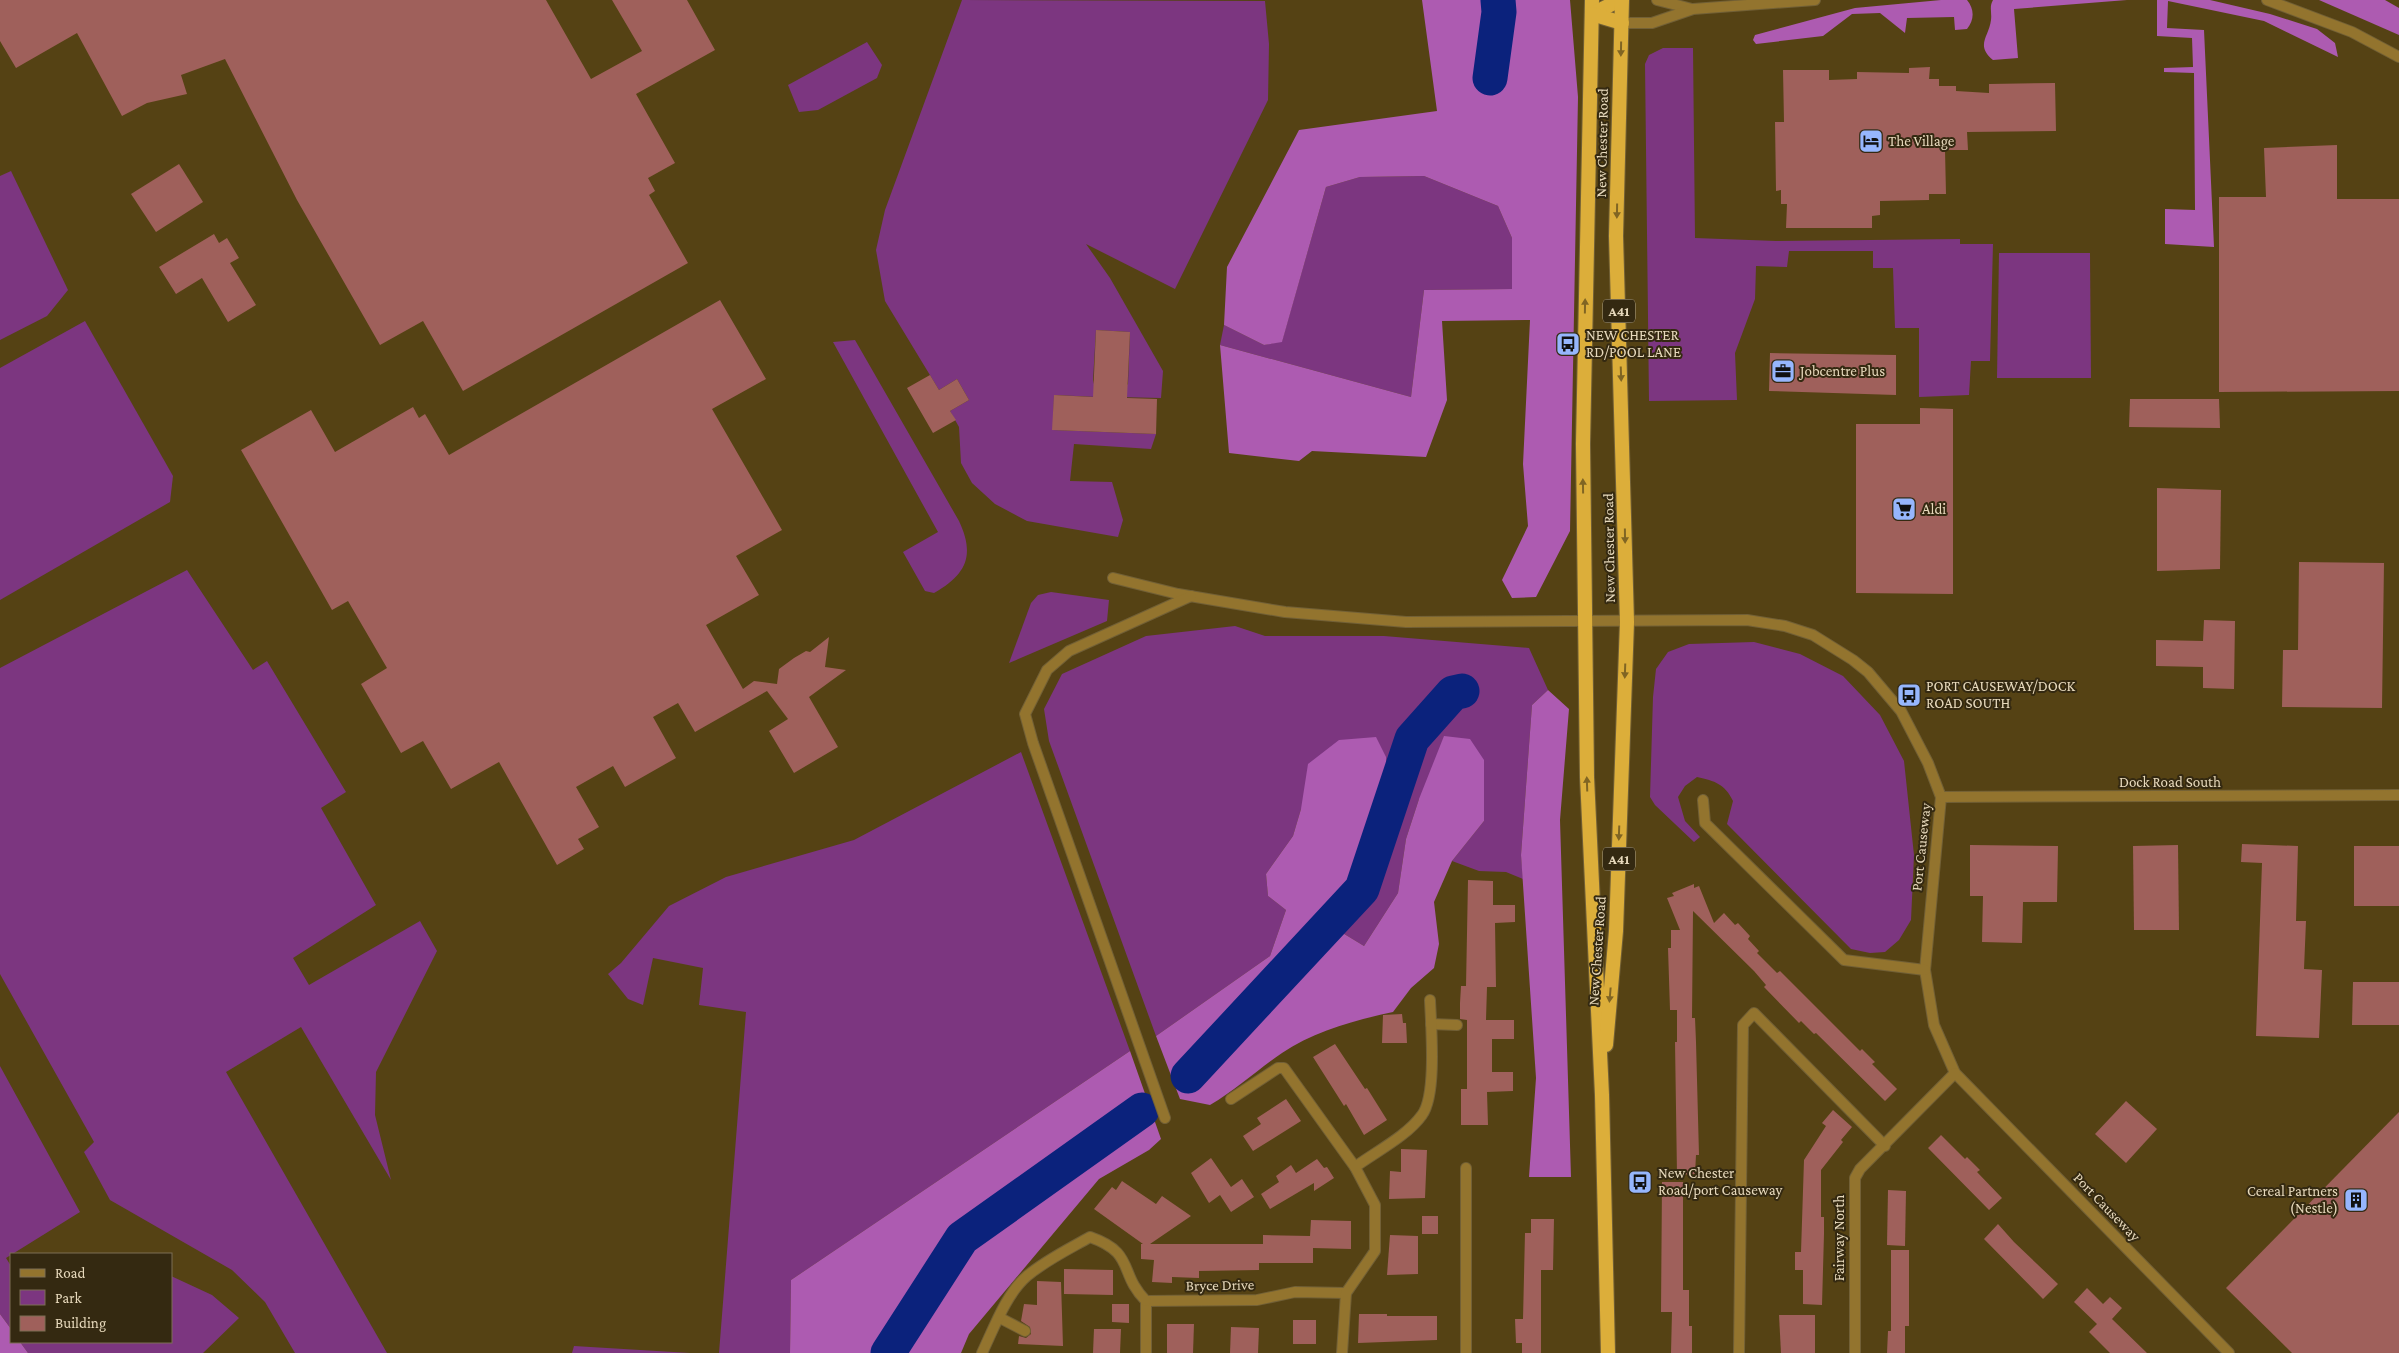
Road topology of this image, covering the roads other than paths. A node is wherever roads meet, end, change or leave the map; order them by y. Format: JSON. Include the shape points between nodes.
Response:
{"nodes":[{"id":1,"x":1592,"y":0,"type":"edge"},
{"id":2,"x":1621,"y":0,"type":"edge"},
{"id":3,"x":1657,"y":0,"type":"edge"},
{"id":4,"x":1815,"y":0,"type":"edge"},
{"id":5,"x":2267,"y":0,"type":"edge"},
{"id":6,"x":1693,"y":10,"type":"junction"},
{"id":7,"x":1592,"y":14,"type":"junction"},
{"id":8,"x":1622,"y":23,"type":"junction"},
{"id":9,"x":2399,"y":57,"type":"edge"},
{"id":10,"x":1113,"y":578,"type":"dead end"},
{"id":11,"x":1192,"y":596,"type":"junction"},
{"id":12,"x":1585,"y":622,"type":"junction"},
{"id":13,"x":1627,"y":622,"type":"junction"},
{"id":14,"x":2399,"y":795,"type":"edge"},
{"id":15,"x":1941,"y":797,"type":"junction"},
{"id":16,"x":1703,"y":800,"type":"dead end"},
{"id":17,"x":1925,"y":970,"type":"junction"},
{"id":18,"x":1430,"y":1000,"type":"dead end"},
{"id":19,"x":1431,"y":1024,"type":"junction"},
{"id":20,"x":1457,"y":1025,"type":"dead end"},
{"id":21,"x":1955,"y":1073,"type":"junction"},
{"id":22,"x":1602,"y":1095,"type":"junction"},
{"id":23,"x":1231,"y":1099,"type":"dead end"},
{"id":24,"x":1165,"y":1118,"type":"dead end"},
{"id":25,"x":1884,"y":1146,"type":"junction"},
{"id":26,"x":1355,"y":1167,"type":"junction"},
{"id":27,"x":1466,"y":1168,"type":"dead end"},
{"id":28,"x":1346,"y":1293,"type":"junction"},
{"id":29,"x":1146,"y":1301,"type":"junction"},
{"id":30,"x":1606,"y":1317,"type":"junction"},
{"id":31,"x":1000,"y":1318,"type":"junction"},
{"id":32,"x":1025,"y":1331,"type":"dead end"},
{"id":33,"x":982,"y":1353,"type":"edge"},
{"id":34,"x":1146,"y":1353,"type":"edge"},
{"id":35,"x":1342,"y":1353,"type":"edge"},
{"id":36,"x":1466,"y":1353,"type":"edge"},
{"id":37,"x":1603,"y":1353,"type":"edge"},
{"id":38,"x":1608,"y":1353,"type":"edge"},
{"id":39,"x":1739,"y":1353,"type":"edge"},
{"id":40,"x":1855,"y":1353,"type":"edge"},
{"id":41,"x":2229,"y":1353,"type":"edge"}],
"edges":[{"from":1,"to":7,"type":"highway","name":"New Chester Road","number":"A41"},
{"from":2,"to":7,"type":"highway"},
{"from":2,"to":8,"type":"highway","name":"New Chester Road","number":"A41"},
{"from":3,"to":6,"type":"street"},
{"from":4,"to":6,"type":"street"},
{"from":5,"to":9,"type":"street","via":[[2352,32]]},
{"from":6,"to":8,"type":"street","via":[[1652,22]]},
{"from":7,"to":8,"type":"highway"},
{"from":12,"to":7,"type":"highway","name":"New Chester Road","number":"A41","one_way":true,"via":[[1583,444]]},
{"from":8,"to":13,"type":"highway","name":"New Chester Road","number":"A41","one_way":true,"via":[[1616,236]]},
{"from":10,"to":11,"type":"street","name":"Port Causeway"},
{"from":11,"to":12,"type":"street","name":"Port Causeway","via":[[1285,612],[1406,622]]},
{"from":11,"to":24,"type":"street","via":[[1069,651],[1047,670],[1025,714]]},
{"from":12,"to":13,"type":"street","name":"Port Causeway"},
{"from":22,"to":12,"type":"highway","name":"New Chester Road","number":"A41","one_way":true,"via":[[1587,777]]},
{"from":13,"to":15,"type":"street","name":"Port Causeway","via":[[1747,620],[1785,626],[1813,635],[1853,660],[1886,692],[1928,763]]},
{"from":13,"to":22,"type":"highway","name":"New Chester Road","number":"A41","one_way":true,"via":[[1616,931]]},
{"from":14,"to":15,"type":"street","name":"Dock Road South"},
{"from":15,"to":17,"type":"street","name":"Port Causeway"},
{"from":16,"to":17,"type":"street","via":[[1705,823],[1844,960]]},
{"from":17,"to":21,"type":"street","name":"Port Causeway","via":[[1934,1024]]},
{"from":18,"to":19,"type":"street"},
{"from":19,"to":20,"type":"street"},
{"from":19,"to":26,"type":"street","via":[[1432,1067],[1424,1113],[1413,1126]]},
{"from":21,"to":25,"type":"street","name":"Fairway North"},
{"from":21,"to":41,"type":"street","name":"Port Causeway"},
{"from":22,"to":30,"type":"highway","name":"New Chester Road","number":"A41"},
{"from":23,"to":26,"type":"street","via":[[1278,1068],[1284,1068]]},
{"from":25,"to":39,"type":"street","via":[[1754,1013],[1743,1025]]},
{"from":25,"to":40,"type":"street","name":"Fairway North","via":[[1860,1169],[1853,1189]]},
{"from":26,"to":28,"type":"street","via":[[1376,1205],[1375,1251]]},
{"from":27,"to":36,"type":"street"},
{"from":28,"to":29,"type":"street","name":"Bryce Drive","via":[[1295,1292],[1257,1300]]},
{"from":28,"to":35,"type":"street"},
{"from":29,"to":31,"type":"street","via":[[1130,1281],[1121,1255],[1106,1242],[1090,1237],[1026,1276]]},
{"from":29,"to":34,"type":"street"},
{"from":30,"to":37,"type":"highway","name":"New Chester Road","number":"A41"},
{"from":30,"to":38,"type":"highway","name":"New Chester Road","number":"A41"},
{"from":31,"to":32,"type":"street"},
{"from":31,"to":33,"type":"street"}]}
